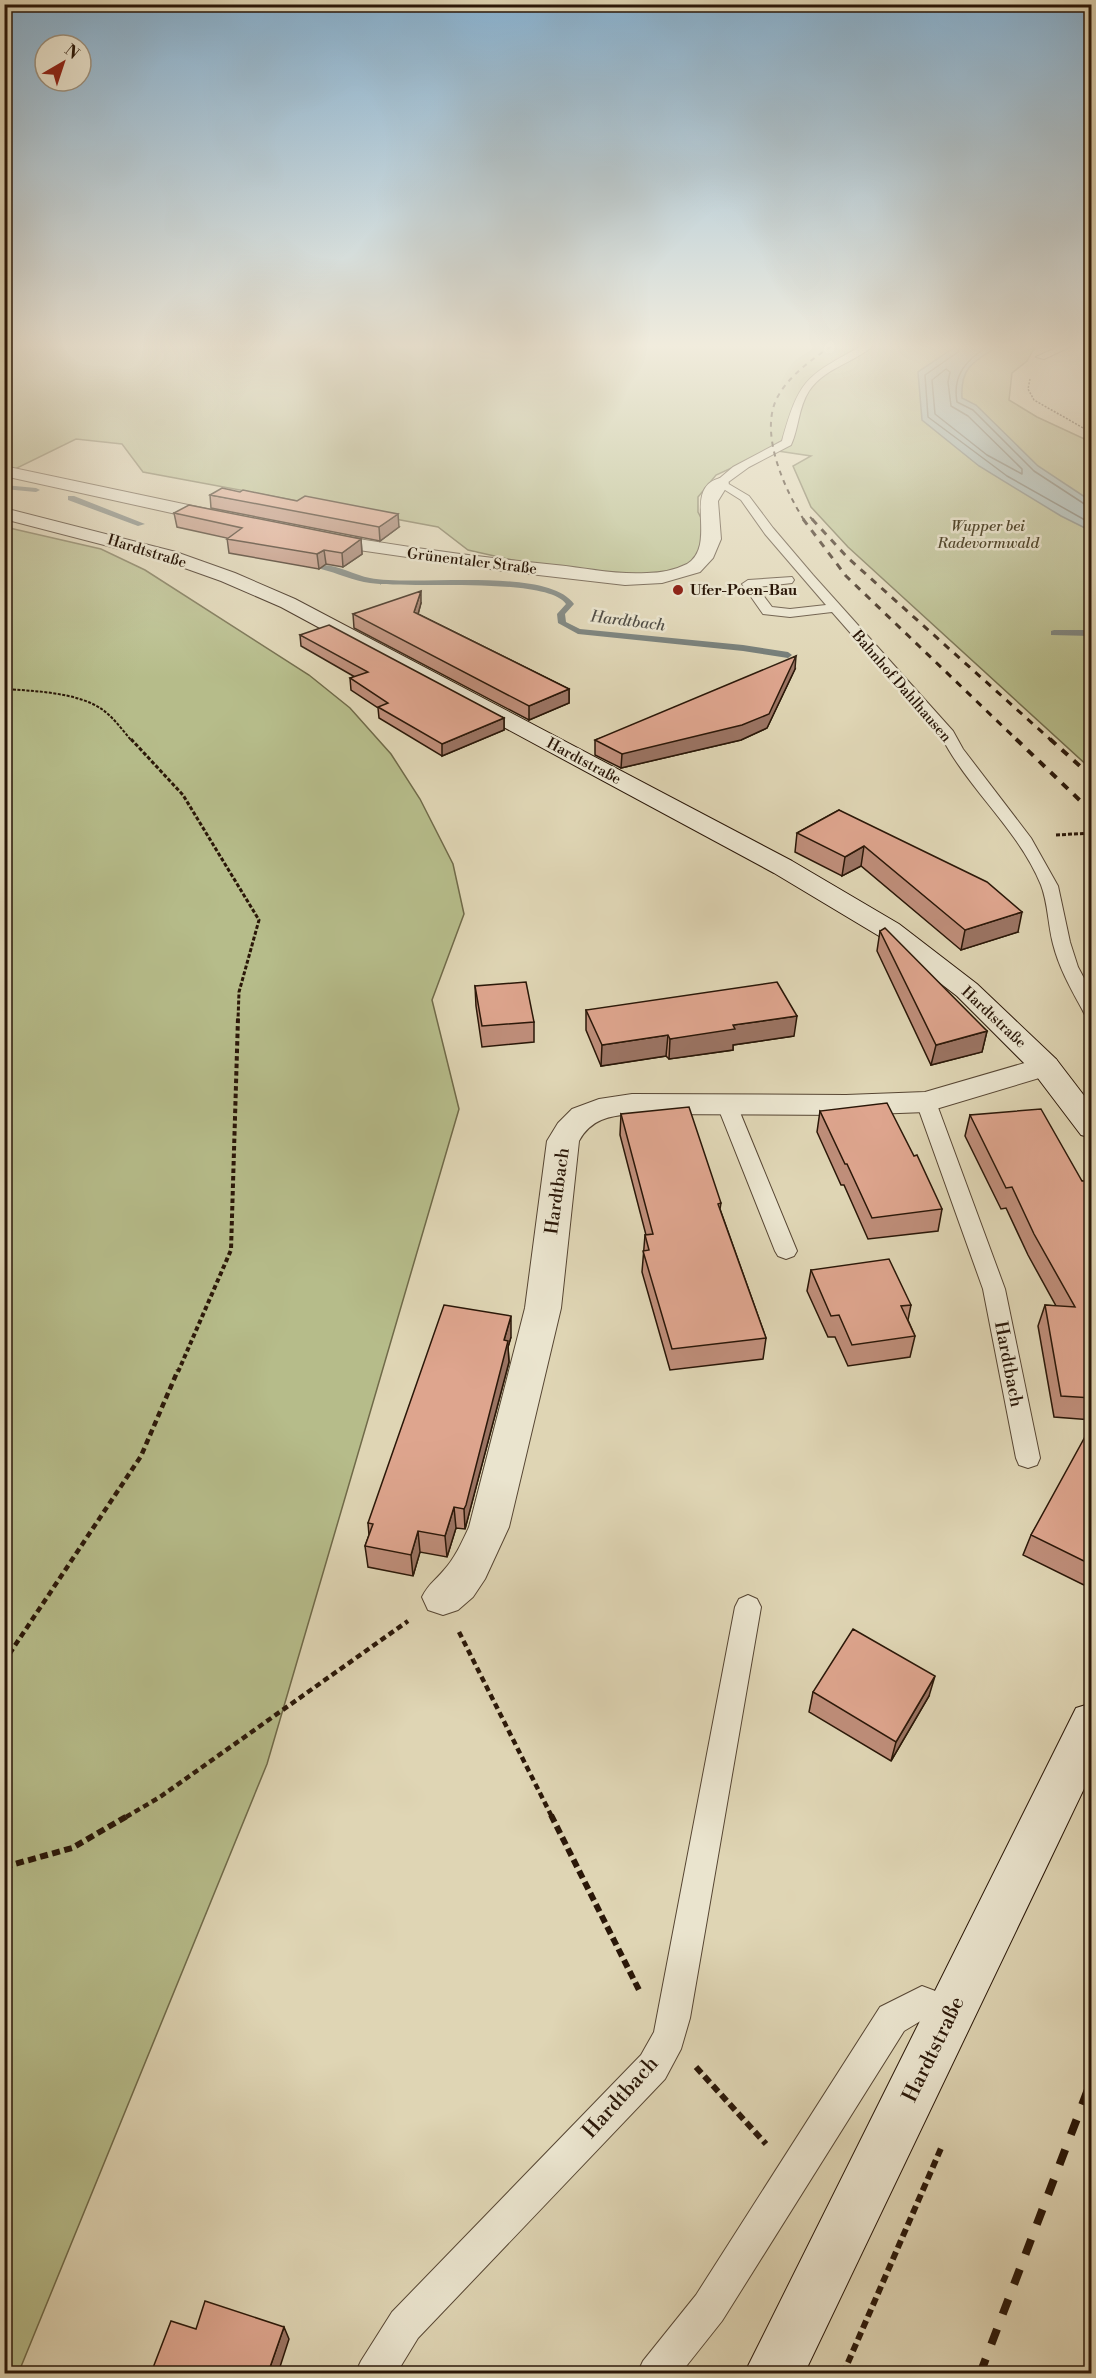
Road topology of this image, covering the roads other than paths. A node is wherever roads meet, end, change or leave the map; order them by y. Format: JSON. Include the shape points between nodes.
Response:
{"nodes":[{"id":1,"x":759,"y":456,"type":"edge"},
{"id":2,"x":4,"y":471,"type":"edge"},
{"id":3,"x":720,"y":483,"type":"junction"},
{"id":4,"x":4,"y":513,"type":"edge"},
{"id":5,"x":243,"y":523,"type":"edge"},
{"id":6,"x":300,"y":535,"type":"edge"},
{"id":7,"x":788,"y":580,"type":"dead end"},
{"id":8,"x":835,"y":608,"type":"junction"},
{"id":9,"x":1092,"y":1011,"type":"edge"},
{"id":10,"x":1045,"y":1066,"type":"junction"},
{"id":11,"x":926,"y":1102,"type":"junction"},
{"id":12,"x":727,"y":1105,"type":"junction"},
{"id":13,"x":1092,"y":1128,"type":"edge"},
{"id":14,"x":786,"y":1251,"type":"dead end"},
{"id":15,"x":1028,"y":1458,"type":"dead end"},
{"id":16,"x":442,"y":1597,"type":"road end"},
{"id":17,"x":748,"y":1607,"type":"dead end"},
{"id":18,"x":1092,"y":1724,"type":"edge"},
{"id":19,"x":951,"y":2012,"type":"junction"},
{"id":20,"x":374,"y":2373,"type":"edge"},
{"id":21,"x":656,"y":2373,"type":"edge"},
{"id":22,"x":773,"y":2373,"type":"edge"}],
"edges":[{"from":1,"to":3,"type":"lane","name":"Grünentaler Straße","via":[[733,470]]},
{"from":2,"to":5,"type":"main road"},
{"from":3,"to":6,"type":"main road","name":"Grünentaler Straße","via":[[708,498],[713,533],[710,550],[695,567],[658,578],[485,564]]},
{"from":3,"to":8,"type":"lane","name":"Bahnhof Dahlhausen","via":[[745,498]]},
{"from":4,"to":10,"type":"main road","name":"Hardtstraße","via":[[202,567],[288,603],[363,641],[841,899],[967,990]]},
{"from":7,"to":8,"type":"lane","via":[[748,584],[768,611]]},
{"from":8,"to":9,"type":"lane","name":"Bahnhof Dahlhausen","via":[[948,734],[1023,838],[1050,886],[1069,967]]},
{"from":10,"to":11,"type":"main road","name":"Hardtbach"},
{"from":10,"to":13,"type":"main road","name":"Hardtstraße"},
{"from":11,"to":12,"type":"main road","name":"Hardtbach"},
{"from":11,"to":15,"type":"lane","name":"Hardtbach","via":[[994,1289]]},
{"from":12,"to":14,"type":"lane"},
{"from":12,"to":16,"type":"main road","name":"Hardtbach","via":[[608,1106],[584,1114],[571,1125],[560,1159],[543,1308],[489,1527],[470,1567]]},
{"from":17,"to":20,"type":"lane","name":"Hardtbach","via":[[669,2037],[653,2067],[405,2325]]},
{"from":18,"to":19,"type":"main road","name":"Hardtstraße"},
{"from":19,"to":21,"type":"lane","via":[[922,2002],[892,2019],[709,2308]]},
{"from":19,"to":22,"type":"main road","name":"Hardtstraße"}]}
